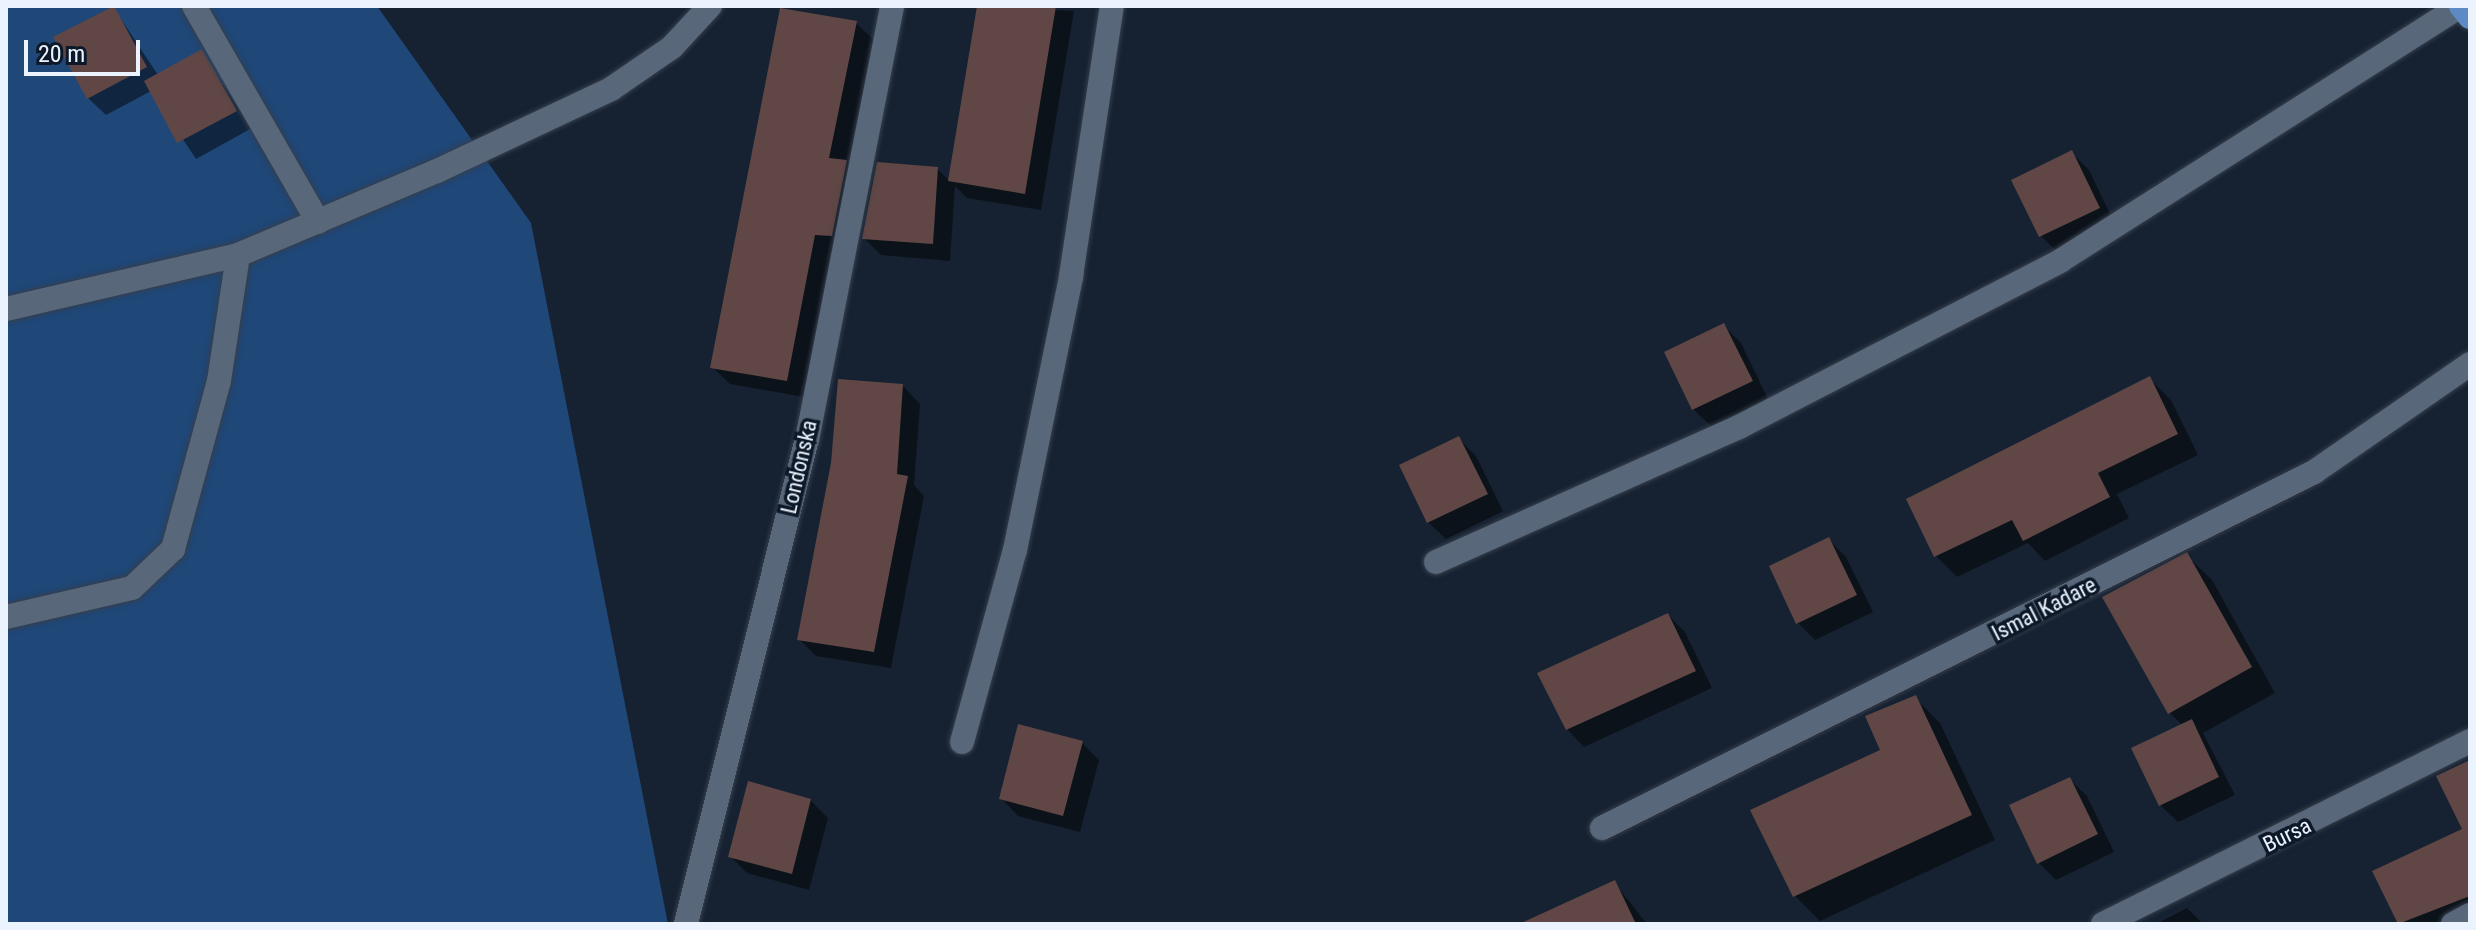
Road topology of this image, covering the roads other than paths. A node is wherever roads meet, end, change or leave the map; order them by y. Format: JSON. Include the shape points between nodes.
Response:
{"nodes":[{"id":1,"x":194,"y":6,"type":"edge"},
{"id":2,"x":710,"y":6,"type":"edge"},
{"id":3,"x":892,"y":6,"type":"edge"},
{"id":4,"x":1112,"y":6,"type":"edge"},
{"id":5,"x":2461,"y":6,"type":"edge"},
{"id":6,"x":2470,"y":17,"type":"edge"},
{"id":7,"x":318,"y":222,"type":"junction"},
{"id":8,"x":238,"y":255,"type":"junction"},
{"id":9,"x":6,"y":309,"type":"edge"},
{"id":10,"x":2470,"y":364,"type":"edge"},
{"id":11,"x":1436,"y":562,"type":"dead end"},
{"id":12,"x":6,"y":617,"type":"edge"},
{"id":13,"x":2470,"y":741,"type":"edge"},
{"id":14,"x":962,"y":742,"type":"dead end"},
{"id":15,"x":1602,"y":828,"type":"dead end"},
{"id":16,"x":2470,"y":915,"type":"edge"},
{"id":17,"x":686,"y":924,"type":"edge"},
{"id":18,"x":2103,"y":924,"type":"edge"},
{"id":19,"x":2453,"y":924,"type":"edge"}],
"edges":[{"from":1,"to":7,"type":"street"},
{"from":2,"to":7,"type":"street","via":[[672,47],[611,89]]},
{"from":3,"to":17,"type":"street","name":"Londonska","via":[[807,440]]},
{"from":4,"to":14,"type":"street","via":[[1068,291],[1015,550]]},
{"from":5,"to":6,"type":"main road"},
{"from":5,"to":11,"type":"street","via":[[2060,261],[1739,427]]},
{"from":7,"to":8,"type":"street"},
{"from":8,"to":9,"type":"street"},
{"from":8,"to":12,"type":"street","via":[[219,381],[173,549],[132,588]]},
{"from":10,"to":15,"type":"street","name":"Ismal Kadare","via":[[2314,472]]},
{"from":13,"to":18,"type":"street","name":"Bursa"},
{"from":16,"to":19,"type":"street"}]}
